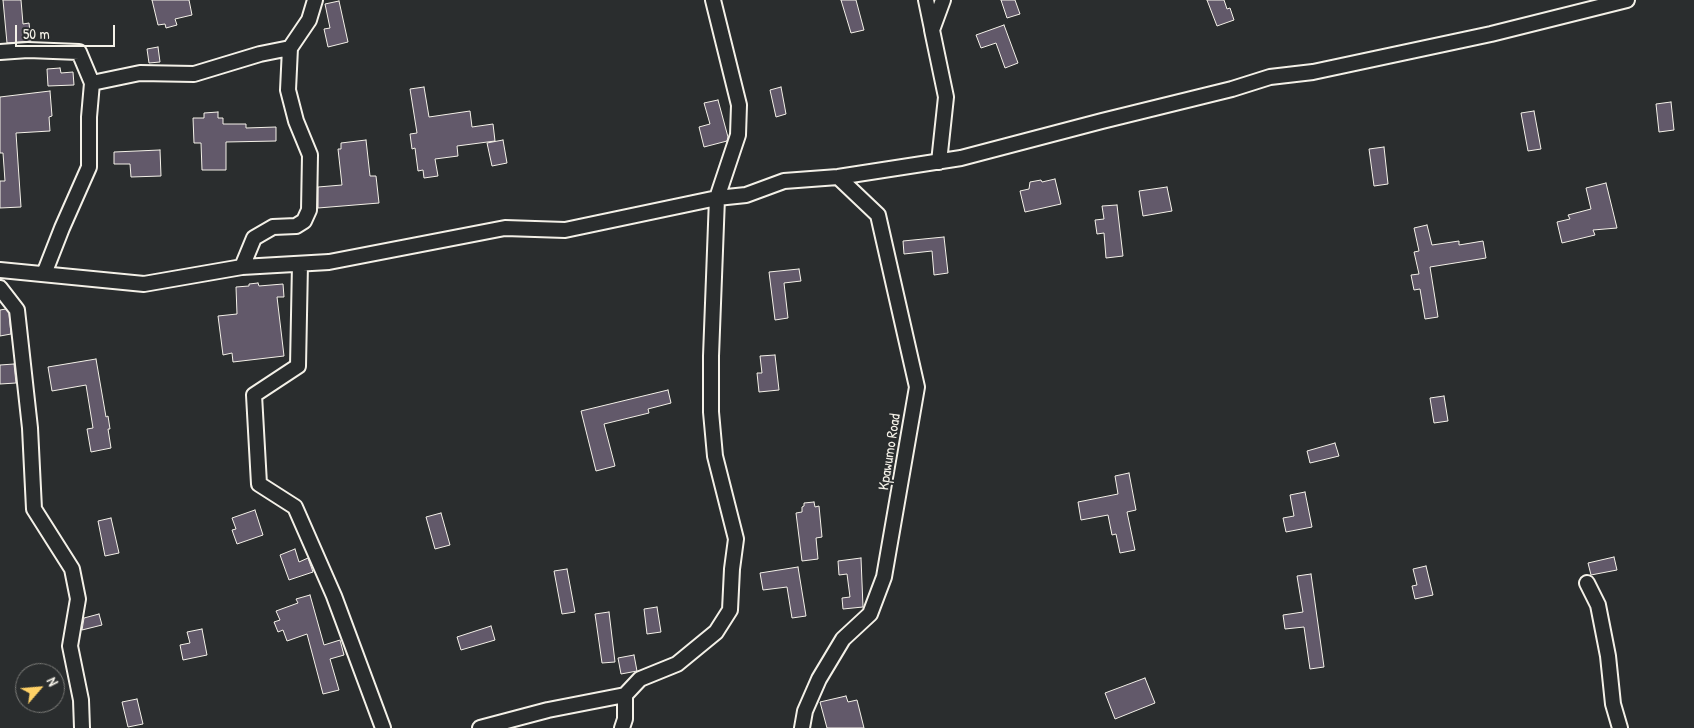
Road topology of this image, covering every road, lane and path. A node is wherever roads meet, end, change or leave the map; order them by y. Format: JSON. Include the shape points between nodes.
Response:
{"nodes":[{"id":1,"x":315,"y":0,"type":"edge"},
{"id":2,"x":713,"y":0,"type":"edge"},
{"id":3,"x":926,"y":0,"type":"edge"},
{"id":4,"x":943,"y":0,"type":"edge"},
{"id":5,"x":1626,"y":0,"type":"edge"},
{"id":6,"x":932,"y":30,"type":"junction"},
{"id":7,"x":290,"y":48,"type":"junction"},
{"id":8,"x":0,"y":52,"type":"edge"},
{"id":9,"x":92,"y":83,"type":"junction"},
{"id":10,"x":939,"y":162,"type":"junction"},
{"id":11,"x":838,"y":177,"type":"junction"},
{"id":12,"x":716,"y":198,"type":"junction"},
{"id":13,"x":300,"y":264,"type":"junction"},
{"id":14,"x":242,"y":267,"type":"junction"},
{"id":15,"x":0,"y":270,"type":"edge"},
{"id":16,"x":44,"y":274,"type":"junction"},
{"id":17,"x":0,"y":288,"type":"edge"},
{"id":18,"x":1587,"y":583,"type":"dead end"},
{"id":19,"x":626,"y":695,"type":"junction"},
{"id":20,"x":82,"y":728,"type":"edge"},
{"id":21,"x":383,"y":728,"type":"edge"},
{"id":22,"x":480,"y":728,"type":"edge"},
{"id":23,"x":622,"y":728,"type":"edge"},
{"id":24,"x":802,"y":728,"type":"edge"},
{"id":25,"x":1620,"y":728,"type":"edge"}],
"edges":[{"from":1,"to":7,"type":"street","via":[[309,20]]},
{"from":2,"to":12,"type":"street","via":[[739,105],[738,135]]},
{"from":3,"to":6,"type":"street"},
{"from":4,"to":6,"type":"street"},
{"from":5,"to":10,"type":"street","via":[[1491,34],[1313,72],[1270,78]]},
{"from":6,"to":10,"type":"street","via":[[946,97]]},
{"from":7,"to":9,"type":"street","via":[[194,74],[140,73]]},
{"from":7,"to":14,"type":"street","via":[[288,90],[310,155],[309,210],[304,221],[296,226],[273,227],[254,238]]},
{"from":8,"to":9,"type":"street","via":[[80,52]]},
{"from":9,"to":16,"type":"street","via":[[89,167]]},
{"from":10,"to":11,"type":"street"},
{"from":11,"to":12,"type":"street","via":[[784,181],[746,195]]},
{"from":11,"to":24,"type":"street","name":"Kpawumo Road","via":[[878,215],[917,387],[884,577],[870,614],[843,639],[819,679],[805,711]]},
{"from":12,"to":13,"type":"street","via":[[565,230],[505,228],[329,262]]},
{"from":12,"to":19,"type":"street","via":[[711,412],[715,456],[736,539],[730,610],[716,632],[677,664],[640,679]]},
{"from":13,"to":14,"type":"street"},
{"from":13,"to":21,"type":"street","via":[[298,366],[254,395],[259,484],[295,507],[334,596]]},
{"from":14,"to":16,"type":"street","via":[[144,284]]},
{"from":15,"to":16,"type":"street"},
{"from":17,"to":20,"type":"street","via":[[17,310],[30,428],[34,509],[72,569],[78,599],[70,646],[81,700]]},
{"from":18,"to":25,"type":"street","via":[[1598,605],[1613,704]]},
{"from":19,"to":22,"type":"street","via":[[548,710]]},
{"from":19,"to":23,"type":"street"}]}
